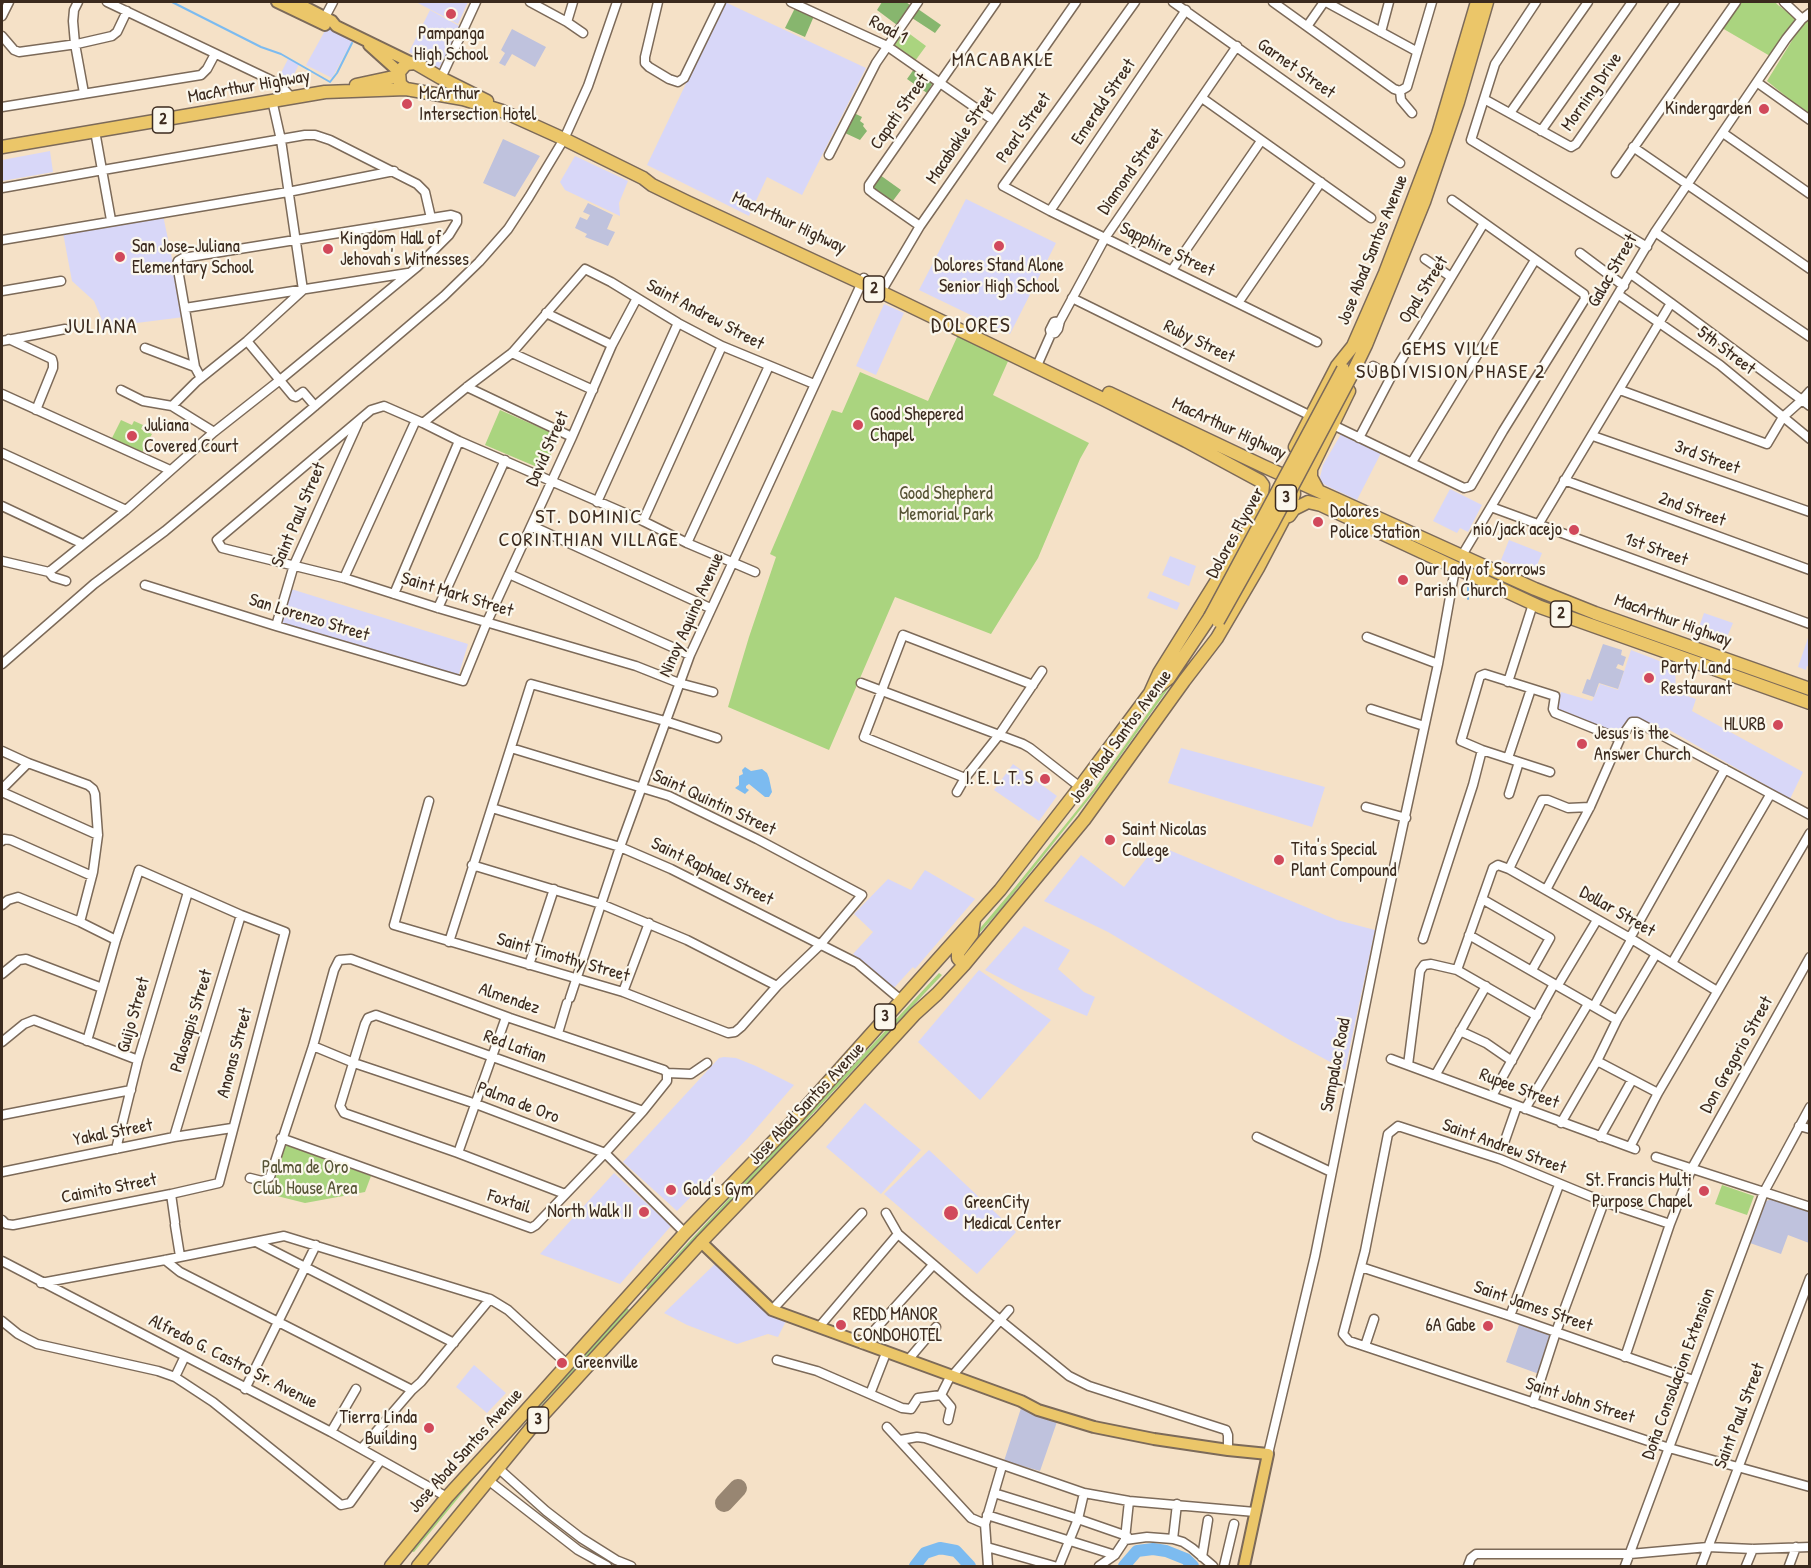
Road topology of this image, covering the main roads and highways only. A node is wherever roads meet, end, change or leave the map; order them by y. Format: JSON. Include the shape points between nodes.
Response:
{"nodes":[{"id":1,"x":277,"y":2,"type":"edge"},
{"id":2,"x":295,"y":2,"type":"edge"},
{"id":3,"x":1478,"y":2,"type":"edge"},
{"id":4,"x":1487,"y":2,"type":"edge"},
{"id":5,"x":334,"y":26,"type":"junction"},
{"id":6,"x":367,"y":43,"type":"junction"},
{"id":7,"x":412,"y":63,"type":"junction"},
{"id":8,"x":424,"y":69,"type":"junction"},
{"id":9,"x":399,"y":74,"type":"junction"},
{"id":10,"x":410,"y":90,"type":"junction"},
{"id":11,"x":325,"y":92,"type":"junction"},
{"id":12,"x":502,"y":111,"type":"junction"},
{"id":13,"x":1442,"y":136,"type":"junction"},
{"id":14,"x":2,"y":147,"type":"edge"},
{"id":15,"x":1359,"y":345,"type":"junction"},
{"id":16,"x":1038,"y":364,"type":"junction"},
{"id":17,"x":1311,"y":416,"type":"junction"},
{"id":18,"x":1332,"y":426,"type":"junction"},
{"id":19,"x":1286,"y":476,"type":"junction"},
{"id":20,"x":1260,"y":481,"type":"joint"},
{"id":21,"x":1318,"y":490,"type":"junction"},
{"id":22,"x":1268,"y":498,"type":"junction"},
{"id":23,"x":1308,"y":502,"type":"joint"},
{"id":24,"x":1290,"y":507,"type":"junction"},
{"id":25,"x":1249,"y":526,"type":"junction"},
{"id":26,"x":1279,"y":528,"type":"junction"},
{"id":27,"x":1214,"y":619,"type":"junction"},
{"id":28,"x":1184,"y":681,"type":"junction"},
{"id":29,"x":1809,"y":689,"type":"edge"},
{"id":30,"x":1150,"y":693,"type":"junction"},
{"id":31,"x":1809,"y":703,"type":"edge"},
{"id":32,"x":974,"y":919,"type":"junction"},
{"id":33,"x":937,"y":960,"type":"junction"},
{"id":34,"x":964,"y":965,"type":"junction"},
{"id":35,"x":937,"y":994,"type":"junction"},
{"id":36,"x":701,"y":1242,"type":"junction"},
{"id":37,"x":638,"y":1286,"type":"junction"},
{"id":38,"x":651,"y":1296,"type":"junction"},
{"id":39,"x":624,"y":1301,"type":"junction"},
{"id":40,"x":638,"y":1310,"type":"junction"},
{"id":41,"x":400,"y":1554,"type":"junction"},
{"id":42,"x":391,"y":1566,"type":"edge"},
{"id":43,"x":417,"y":1566,"type":"edge"},
{"id":44,"x":1244,"y":1566,"type":"edge"}],
"edges":[{"from":1,"to":5,"type":"main road"},
{"from":2,"to":5,"type":"main road","via":[[332,21]]},
{"from":3,"to":13,"type":"highway","name":"Jose Abad Santos Avenue","number":"3"},
{"from":4,"to":13,"type":"highway","name":"Jose Abad Santos Avenue","number":"3"},
{"from":5,"to":6,"type":"main road"},
{"from":6,"to":7,"type":"main road"},
{"from":6,"to":9,"type":"main road"},
{"from":7,"to":8,"type":"highway","name":"MacArthur Highway","number":"2"},
{"from":7,"to":9,"type":"highway","name":"MacArthur Highway","number":"2"},
{"from":8,"to":10,"type":"highway","via":[[426,82],[419,89]]},
{"from":8,"to":12,"type":"highway","name":"MacArthur Highway","number":"2"},
{"from":9,"to":10,"type":"highway","via":[[400,84]]},
{"from":9,"to":11,"type":"highway","name":"MacArthur Highway","number":"2"},
{"from":10,"to":11,"type":"highway","name":"MacArthur Highway","number":"2"},
{"from":10,"to":12,"type":"highway","name":"MacArthur Highway","number":"2","via":[[463,99]]},
{"from":11,"to":14,"type":"highway","name":"MacArthur Highway","number":"2"},
{"from":12,"to":16,"type":"highway","name":"MacArthur Highway","number":"2","via":[[644,177],[676,197]]},
{"from":13,"to":15,"type":"highway","name":"Jose Abad Santos Avenue","number":"3"},
{"from":15,"to":17,"type":"highway","name":"Jose Abad Santos Avenue","number":"3","via":[[1337,366]]},
{"from":15,"to":18,"type":"highway","via":[[1356,377]]},
{"from":15,"to":27,"type":"highway","name":"Dolores Flyover","number":"3","bridge":true,"via":[[1273,523]]},
{"from":16,"to":19,"type":"highway","name":"MacArthur Highway","number":"2"},
{"from":16,"to":20,"type":"highway","name":"MacArthur Highway","number":"2"},
{"from":17,"to":18,"type":"highway"},
{"from":17,"to":19,"type":"highway","name":"Jose Abad Santos Avenue","number":"3"},
{"from":18,"to":21,"type":"highway","via":[[1311,469]]},
{"from":19,"to":21,"type":"highway","name":"MacArthur Highway","number":"2"},
{"from":19,"to":22,"type":"highway","name":"Jose Abad Santos Avenue","number":"3"},
{"from":19,"to":24,"type":"highway","name":"Jose Abad Santos Avenue","number":"3","via":[[1295,487]]},
{"from":20,"to":25,"type":"highway","name":"Jose Abad Santos Avenue","number":"2","via":[[1262,495]]},
{"from":21,"to":29,"type":"highway","name":"MacArthur Highway","number":"2","via":[[1464,551],[1595,613]]},
{"from":22,"to":24,"type":"highway","via":[[1280,494]]},
{"from":22,"to":25,"type":"highway","name":"Jose Abad Santos Avenue","number":"3"},
{"from":23,"to":26,"type":"highway","name":"Jose Abad Santos Avenue","number":"2","via":[[1294,509]]},
{"from":23,"to":31,"type":"highway","name":"MacArthur Highway","number":"2","via":[[1533,604]]},
{"from":24,"to":26,"type":"highway","name":"Jose Abad Santos Avenue","number":"3"},
{"from":25,"to":30,"type":"highway","name":"Jose Abad Santos Avenue","number":"3"},
{"from":26,"to":28,"type":"highway","name":"Jose Abad Santos Avenue","number":"3","via":[[1217,638]]},
{"from":27,"to":28,"type":"highway","name":"Dolores Flyover","number":"3"},
{"from":27,"to":30,"type":"highway","name":"Dolores Flyover","number":"3","via":[[1169,678]]},
{"from":28,"to":34,"type":"highway","name":"Jose Abad Santos Avenue","number":"3","via":[[1084,820]]},
{"from":30,"to":32,"type":"highway","name":"Jose Abad Santos Avenue","number":"3"},
{"from":32,"to":33,"type":"highway","name":"Jose Abad Santos Avenue","number":"3"},
{"from":32,"to":34,"type":"highway","via":[[972,934],[958,953]]},
{"from":33,"to":35,"type":"highway","via":[[945,974],[934,989]]},
{"from":33,"to":37,"type":"highway","name":"Jose Abad Santos Avenue","number":"3"},
{"from":34,"to":35,"type":"highway","name":"Jose Abad Santos Avenue","number":"3"},
{"from":35,"to":36,"type":"highway","name":"Jose Abad Santos Avenue","number":"3"},
{"from":36,"to":38,"type":"highway","name":"Jose Abad Santos Avenue","number":"3"},
{"from":36,"to":44,"type":"main road","name":"Sampaloc Road","via":[[772,1310],[1038,1410],[1154,1439],[1268,1454]]},
{"from":37,"to":38,"type":"highway"},
{"from":37,"to":39,"type":"highway","name":"Jose Abad Santos Avenue","number":"3"},
{"from":38,"to":40,"type":"highway","name":"Jose Abad Santos Avenue","number":"3"},
{"from":39,"to":40,"type":"highway"},
{"from":39,"to":41,"type":"highway","name":"Jose Abad Santos Avenue","number":"3"},
{"from":40,"to":43,"type":"highway","name":"Jose Abad Santos Avenue","number":"3"},
{"from":41,"to":42,"type":"highway","name":"Jose Abad Santos Avenue","number":"3"},
{"from":41,"to":43,"type":"highway"}]}
